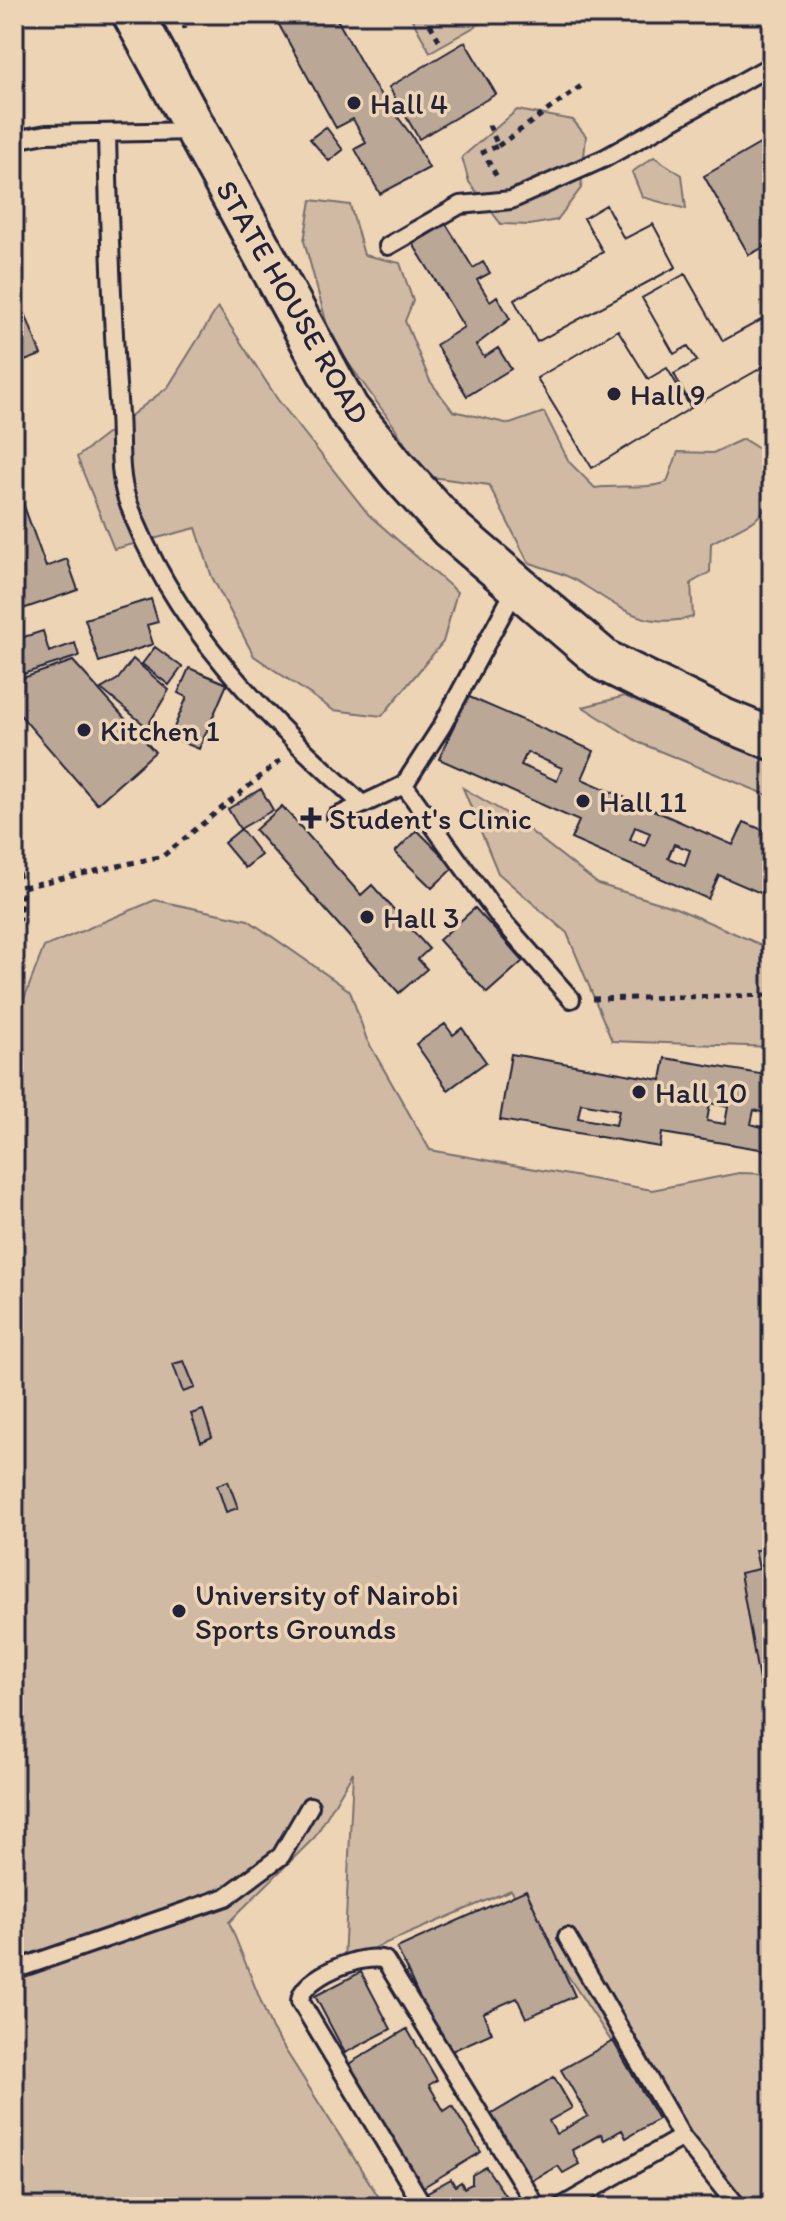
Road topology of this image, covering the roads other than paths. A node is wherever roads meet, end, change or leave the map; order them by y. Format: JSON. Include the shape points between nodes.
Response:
{"nodes":[{"id":1,"x":133,"y":14,"type":"edge"},
{"id":2,"x":772,"y":65,"type":"edge"},
{"id":3,"x":196,"y":131,"type":"junction"},
{"id":4,"x":107,"y":134,"type":"junction"},
{"id":5,"x":14,"y":140,"type":"edge"},
{"id":6,"x":388,"y":246,"type":"dead end"},
{"id":7,"x":517,"y":586,"type":"junction"},
{"id":8,"x":772,"y":739,"type":"edge"},
{"id":9,"x":404,"y":785,"type":"junction"},
{"id":10,"x":362,"y":804,"type":"junction"},
{"id":11,"x":336,"y":817,"type":"dead end"},
{"id":12,"x":571,"y":999,"type":"road end"},
{"id":13,"x":310,"y":1806,"type":"dead end"},
{"id":14,"x":567,"y":1937,"type":"dead end"},
{"id":15,"x":14,"y":1970,"type":"edge"},
{"id":16,"x":682,"y":2137,"type":"junction"},
{"id":17,"x":424,"y":2207,"type":"edge"},
{"id":18,"x":537,"y":2207,"type":"edge"},
{"id":19,"x":561,"y":2207,"type":"edge"},
{"id":20,"x":738,"y":2207,"type":"edge"}],
"edges":[{"from":1,"to":3,"type":"street","name":"STATE HOUSE ROAD"},
{"from":2,"to":6,"type":"lane","via":[[605,158],[511,200],[460,205]]},
{"from":3,"to":4,"type":"lane"},
{"from":3,"to":7,"type":"street","name":"STATE HOUSE ROAD","via":[[348,409],[450,528]]},
{"from":4,"to":5,"type":"lane"},
{"from":4,"to":10,"type":"lane","via":[[125,496],[157,568],[204,643],[252,702]]},
{"from":7,"to":8,"type":"street","name":"STATE HOUSE ROAD","via":[[605,661]]},
{"from":7,"to":9,"type":"lane"},
{"from":9,"to":10,"type":"lane"},
{"from":9,"to":12,"type":"lane","via":[[500,918]]},
{"from":10,"to":11,"type":"lane"},
{"from":13,"to":15,"type":"lane","via":[[281,1856],[226,1897]]},
{"from":14,"to":16,"type":"lane"},
{"from":16,"to":19,"type":"lane"},
{"from":16,"to":20,"type":"lane"},
{"from":17,"to":18,"type":"lane","via":[[300,2001],[307,1983],[364,1957],[385,1960]]}]}
